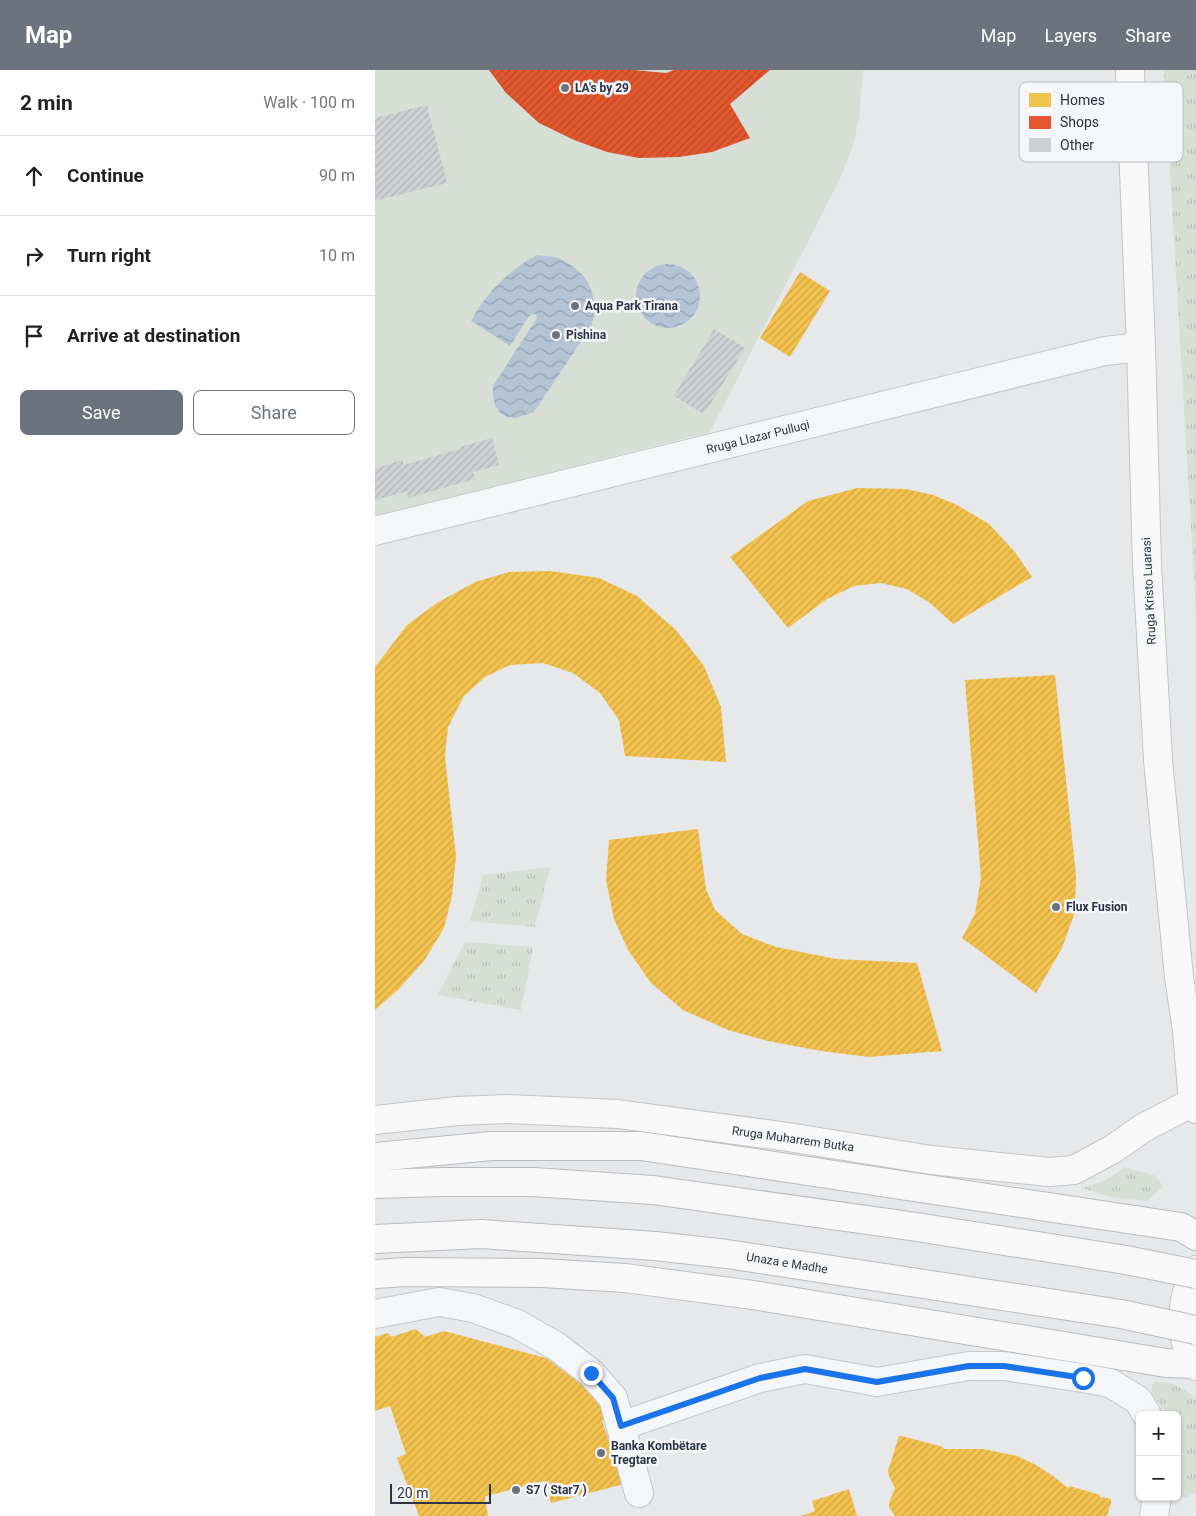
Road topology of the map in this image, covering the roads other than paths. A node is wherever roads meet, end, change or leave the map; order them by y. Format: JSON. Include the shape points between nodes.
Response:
{"nodes":[{"id":1,"x":1134,"y":162,"type":"edge"},
{"id":2,"x":1141,"y":348,"type":"junction"},
{"id":3,"x":375,"y":531,"type":"edge"},
{"id":4,"x":1195,"y":1106,"type":"edge"},
{"id":5,"x":375,"y":1120,"type":"edge"},
{"id":6,"x":375,"y":1157,"type":"edge"},
{"id":7,"x":375,"y":1184,"type":"edge"},
{"id":8,"x":1196,"y":1236,"type":"edge"},
{"id":9,"x":375,"y":1239,"type":"edge"},
{"id":10,"x":1196,"y":1272,"type":"edge"},
{"id":11,"x":375,"y":1274,"type":"edge"},
{"id":12,"x":375,"y":1314,"type":"edge"},
{"id":13,"x":1196,"y":1330,"type":"edge"},
{"id":14,"x":1195,"y":1365,"type":"edge"},
{"id":15,"x":1145,"y":1411,"type":"edge"},
{"id":16,"x":621,"y":1426,"type":"junction"},
{"id":17,"x":639,"y":1493,"type":"dead end"},
{"id":18,"x":1156,"y":1501,"type":"edge"},
{"id":19,"x":1154,"y":1516,"type":"edge"}],
"edges":[{"from":1,"to":2,"type":"main road","name":"Rruga Kristo Luarasi"},
{"from":2,"to":3,"type":"street","name":"Rruga Llazar Pulluqi","via":[[1097,353]]},
{"from":2,"to":4,"type":"main road","name":"Rruga Kristo Luarasi","via":[[1147,565],[1158,760]]},
{"from":4,"to":5,"type":"main road","name":"Rruga Muharrem Butka","via":[[1143,1128],[1074,1170],[1049,1172],[931,1160],[618,1114],[508,1108]]},
{"from":6,"to":8,"type":"main road","via":[[491,1146],[641,1146],[1181,1227]]},
{"from":7,"to":10,"type":"main road","bridge":true,"via":[[533,1182],[653,1190]]},
{"from":9,"to":13,"type":"main road","name":"Unaza e Madhe","bridge":true,"via":[[481,1234],[655,1246],[1121,1314]]},
{"from":10,"to":14,"type":"main road","via":[[1186,1291],[1183,1312],[1184,1334]]},
{"from":11,"to":14,"type":"main road","via":[[542,1273],[625,1278],[762,1296],[1166,1363]]},
{"from":12,"to":16,"type":"street","via":[[439,1302],[473,1308],[517,1324],[556,1346],[591,1373],[613,1398]]},
{"from":15,"to":16,"type":"street","via":[[1138,1400],[1110,1384],[1004,1366],[969,1366],[877,1382],[805,1369],[760,1378]]},
{"from":16,"to":17,"type":"street"},
{"from":18,"to":19,"type":"street"}]}
